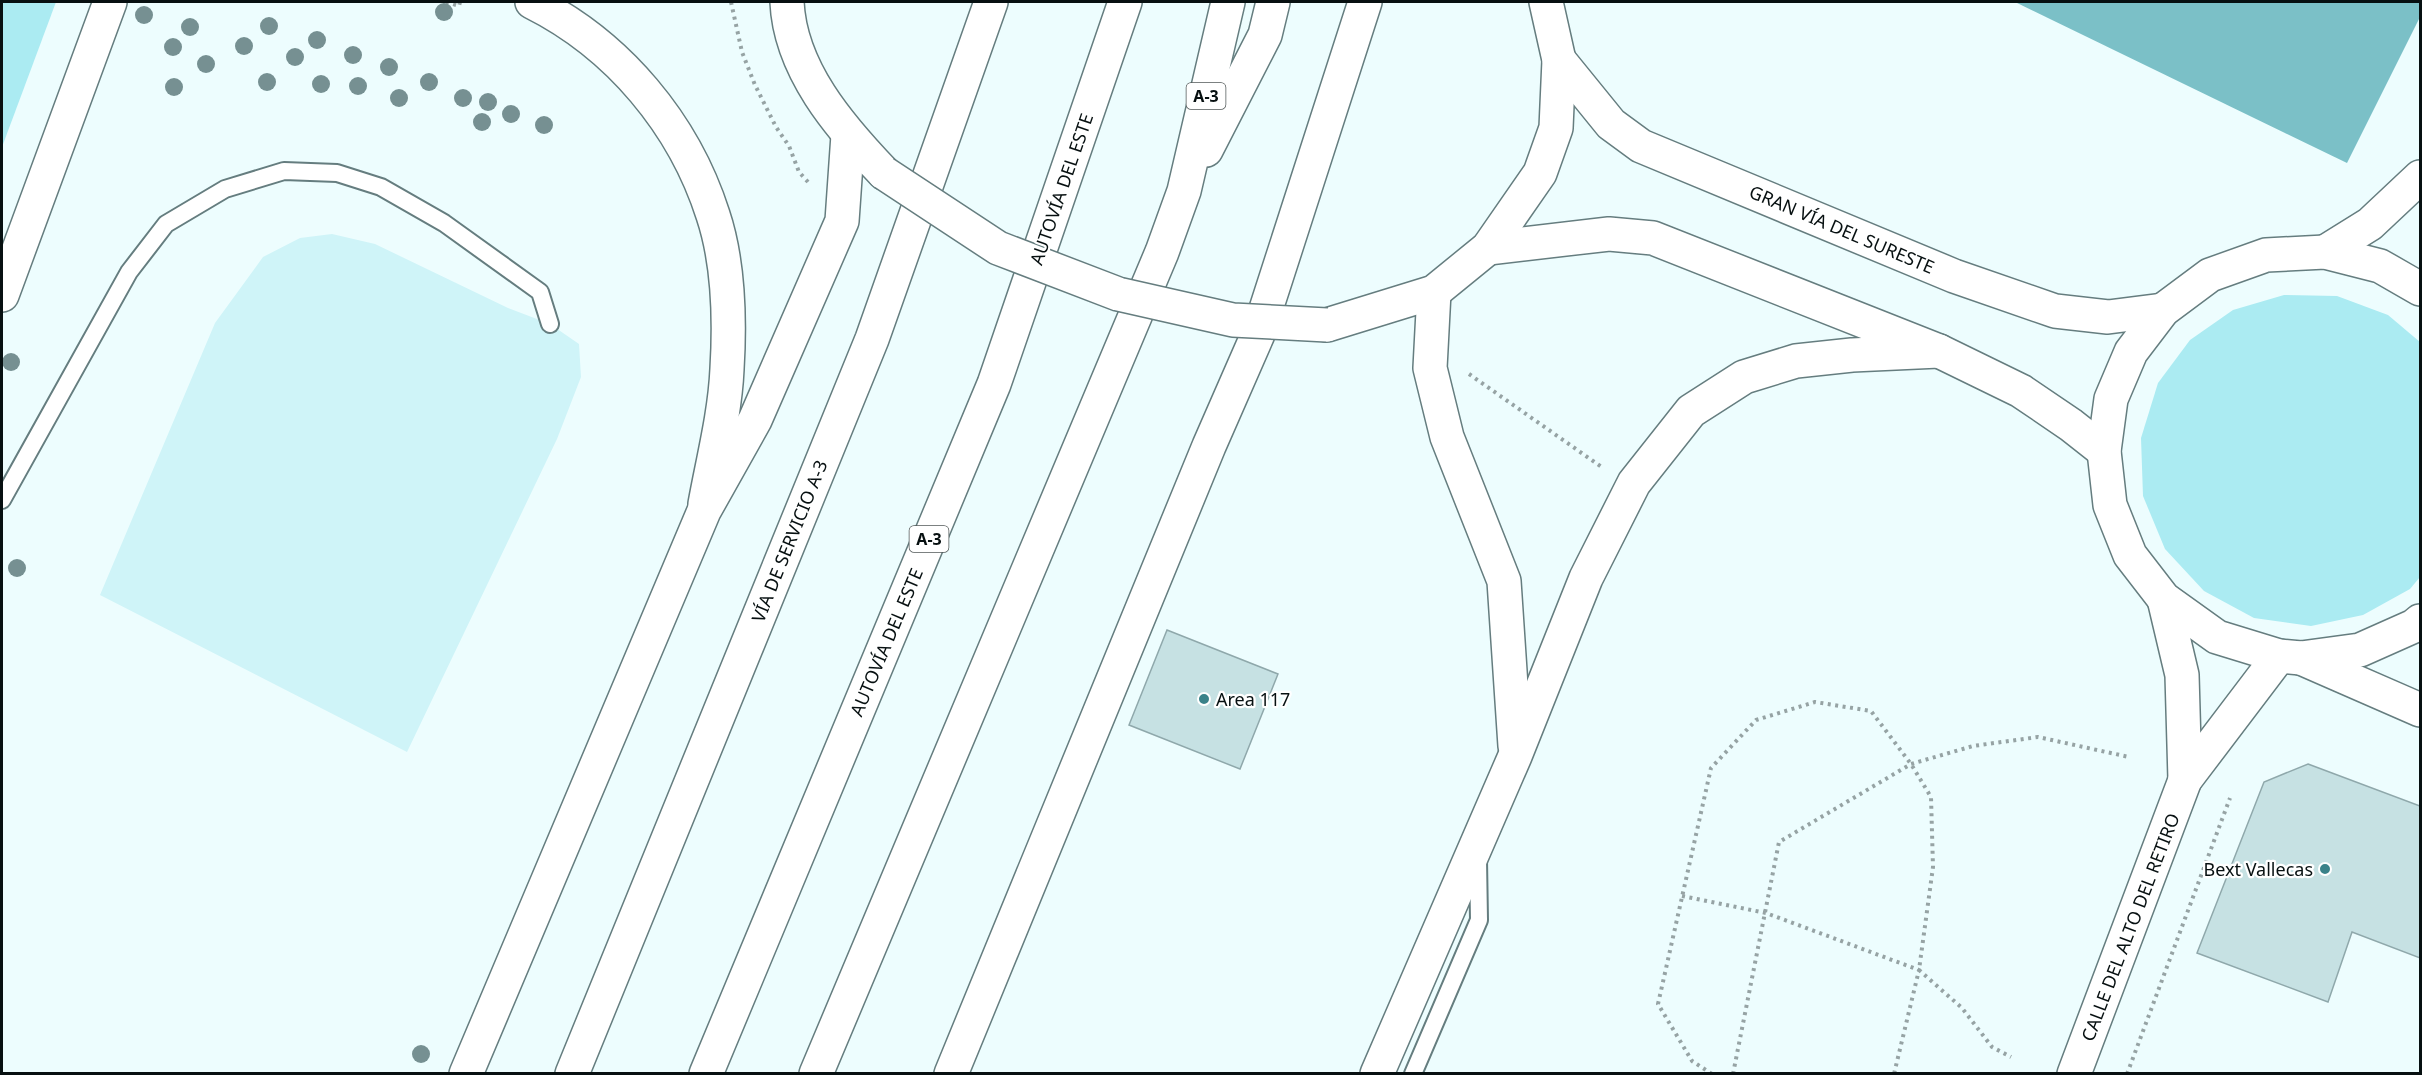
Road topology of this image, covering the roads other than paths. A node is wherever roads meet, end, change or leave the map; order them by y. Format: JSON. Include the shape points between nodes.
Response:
{"nodes":[{"id":1,"x":110,"y":2,"type":"edge"},
{"id":2,"x":532,"y":2,"type":"edge"},
{"id":3,"x":787,"y":2,"type":"edge"},
{"id":4,"x":991,"y":2,"type":"edge"},
{"id":5,"x":1125,"y":2,"type":"edge"},
{"id":6,"x":1228,"y":2,"type":"edge"},
{"id":7,"x":1273,"y":2,"type":"edge"},
{"id":8,"x":1365,"y":2,"type":"edge"},
{"id":9,"x":1546,"y":2,"type":"edge"},
{"id":10,"x":1559,"y":60,"type":"junction"},
{"id":11,"x":848,"y":135,"type":"junction"},
{"id":12,"x":2421,"y":177,"type":"edge"},
{"id":13,"x":1184,"y":191,"type":"junction"},
{"id":14,"x":1488,"y":249,"type":"junction"},
{"id":15,"x":2325,"y":252,"type":"junction"},
{"id":16,"x":2421,"y":289,"type":"edge"},
{"id":17,"x":1434,"y":292,"type":"junction"},
{"id":18,"x":2,"y":295,"type":"edge"},
{"id":19,"x":2163,"y":310,"type":"junction"},
{"id":20,"x":550,"y":324,"type":"dead end"},
{"id":21,"x":1939,"y":351,"type":"junction"},
{"id":22,"x":2103,"y":451,"type":"junction"},
{"id":23,"x":2,"y":500,"type":"edge"},
{"id":24,"x":704,"y":511,"type":"junction"},
{"id":25,"x":2164,"y":598,"type":"junction"},
{"id":26,"x":2421,"y":621,"type":"edge"},
{"id":27,"x":2290,"y":657,"type":"junction"},
{"id":28,"x":2421,"y":710,"type":"edge"},
{"id":29,"x":1515,"y":756,"type":"junction"},
{"id":30,"x":2185,"y":780,"type":"junction"},
{"id":31,"x":1478,"y":843,"type":"junction"},
{"id":32,"x":466,"y":1074,"type":"edge"},
{"id":33,"x":572,"y":1074,"type":"edge"},
{"id":34,"x":706,"y":1074,"type":"edge"},
{"id":35,"x":816,"y":1074,"type":"edge"},
{"id":36,"x":951,"y":1074,"type":"edge"},
{"id":37,"x":1377,"y":1074,"type":"edge"},
{"id":38,"x":1413,"y":1074,"type":"edge"},
{"id":39,"x":2074,"y":1074,"type":"edge"}],
"edges":[{"from":1,"to":18,"type":"main road"},
{"from":2,"to":24,"type":"main road","via":[[561,17],[610,54],[651,98],[672,124],[714,217],[728,307],[727,371]]},
{"from":3,"to":11,"type":"main road","via":[[788,20],[811,83]]},
{"from":4,"to":33,"type":"main road","name":"VÍA DE SERVICIO A-3","via":[[872,339]]},
{"from":5,"to":34,"type":"main road","name":"AUTOVÍA DEL ESTE","number":"A-3","via":[[994,384]]},
{"from":6,"to":13,"type":"main road","number":"A-3"},
{"from":7,"to":13,"type":"main road","via":[[1265,34]]},
{"from":8,"to":36,"type":"main road","via":[[1258,334]]},
{"from":9,"to":10,"type":"main road"},
{"from":10,"to":14,"type":"main road","via":[[1556,128],[1540,172]]},
{"from":10,"to":19,"type":"main road","name":"GRAN VÍA DEL SURESTE","via":[[1611,124],[1641,146],[1943,272],[2055,311],[2108,317]]},
{"from":11,"to":17,"type":"main road","bridge":true,"via":[[884,173],[998,248],[1118,294],[1233,320],[1327,325]]},
{"from":11,"to":24,"type":"main road","via":[[842,221],[755,420]]},
{"from":12,"to":15,"type":"main road","via":[[2370,224]]},
{"from":13,"to":35,"type":"main road","number":"A-3","via":[[1109,381]]},
{"from":14,"to":17,"type":"main road"},
{"from":14,"to":21,"type":"main road","via":[[1609,234],[1653,238]]},
{"from":15,"to":16,"type":"main road","via":[[2380,266]]},
{"from":15,"to":19,"type":"main road","via":[[2266,255],[2210,276]]},
{"from":17,"to":29,"type":"main road","via":[[1430,368],[1447,437],[1504,581]]},
{"from":19,"to":22,"type":"main road","via":[[2131,352],[2111,399]]},
{"from":20,"to":23,"type":"lane","via":[[540,292],[444,223],[381,187],[337,174],[284,171],[225,189],[165,224],[129,273]]},
{"from":21,"to":22,"type":"main road","via":[[2021,391]]},
{"from":21,"to":29,"type":"main road","via":[[1796,361],[1744,377],[1691,411],[1634,483],[1586,578]]},
{"from":22,"to":25,"type":"main road","via":[[2110,505],[2130,555]]},
{"from":24,"to":32,"type":"main road"},
{"from":25,"to":27,"type":"main road","via":[[2217,637]]},
{"from":25,"to":30,"type":"main road","name":"CALLE DEL ALTO DEL RETIRO","via":[[2182,675]]},
{"from":26,"to":27,"type":"main road","via":[[2360,650]]},
{"from":27,"to":28,"type":"main road"},
{"from":27,"to":30,"type":"main road","name":"CALLE DEL ALTO DEL RETIRO"},
{"from":29,"to":31,"type":"main road"},
{"from":30,"to":39,"type":"main road","name":"CALLE DEL ALTO DEL RETIRO"},
{"from":31,"to":37,"type":"main road"},
{"from":31,"to":38,"type":"lane","via":[[1479,920]]}]}
